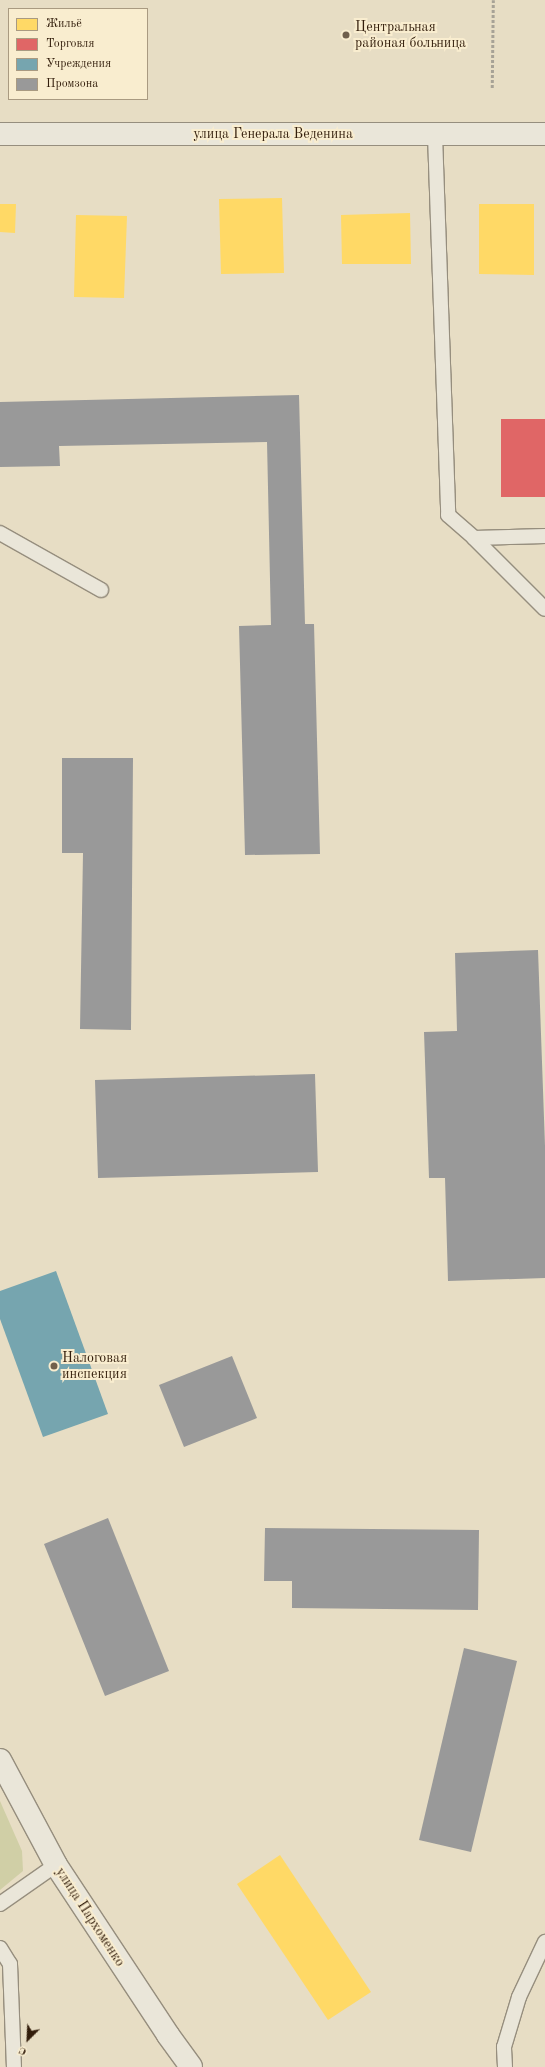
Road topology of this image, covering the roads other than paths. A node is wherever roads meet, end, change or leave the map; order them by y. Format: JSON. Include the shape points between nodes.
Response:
{"nodes":[{"id":1,"x":0,"y":134,"type":"edge"},
{"id":2,"x":545,"y":134,"type":"edge"},
{"id":3,"x":434,"y":135,"type":"junction"},
{"id":4,"x":0,"y":533,"type":"edge"},
{"id":5,"x":545,"y":536,"type":"edge"},
{"id":6,"x":474,"y":538,"type":"junction"},
{"id":7,"x":101,"y":590,"type":"dead end"},
{"id":8,"x":545,"y":609,"type":"edge"},
{"id":9,"x":0,"y":1760,"type":"edge"},
{"id":10,"x":56,"y":1865,"type":"junction"},
{"id":11,"x":0,"y":1904,"type":"edge"},
{"id":12,"x":545,"y":1942,"type":"edge"},
{"id":13,"x":0,"y":1948,"type":"edge"},
{"id":14,"x":14,"y":2067,"type":"edge"},
{"id":15,"x":191,"y":2067,"type":"edge"},
{"id":16,"x":505,"y":2067,"type":"edge"}],
"edges":[{"from":1,"to":3,"type":"street","name":"улица Генерала Веденина"},
{"from":2,"to":3,"type":"street","name":"улица Генерала Веденина"},
{"from":3,"to":6,"type":"lane","via":[[448,515]]},
{"from":4,"to":7,"type":"lane"},
{"from":5,"to":6,"type":"lane"},
{"from":6,"to":8,"type":"lane"},
{"from":9,"to":10,"type":"street","name":"улица Пархоменко"},
{"from":10,"to":11,"type":"lane"},
{"from":10,"to":15,"type":"street","name":"улица Пархоменко"},
{"from":12,"to":16,"type":"lane","via":[[519,1997],[504,2047]]},
{"from":13,"to":14,"type":"lane","via":[[10,1964]]}]}
